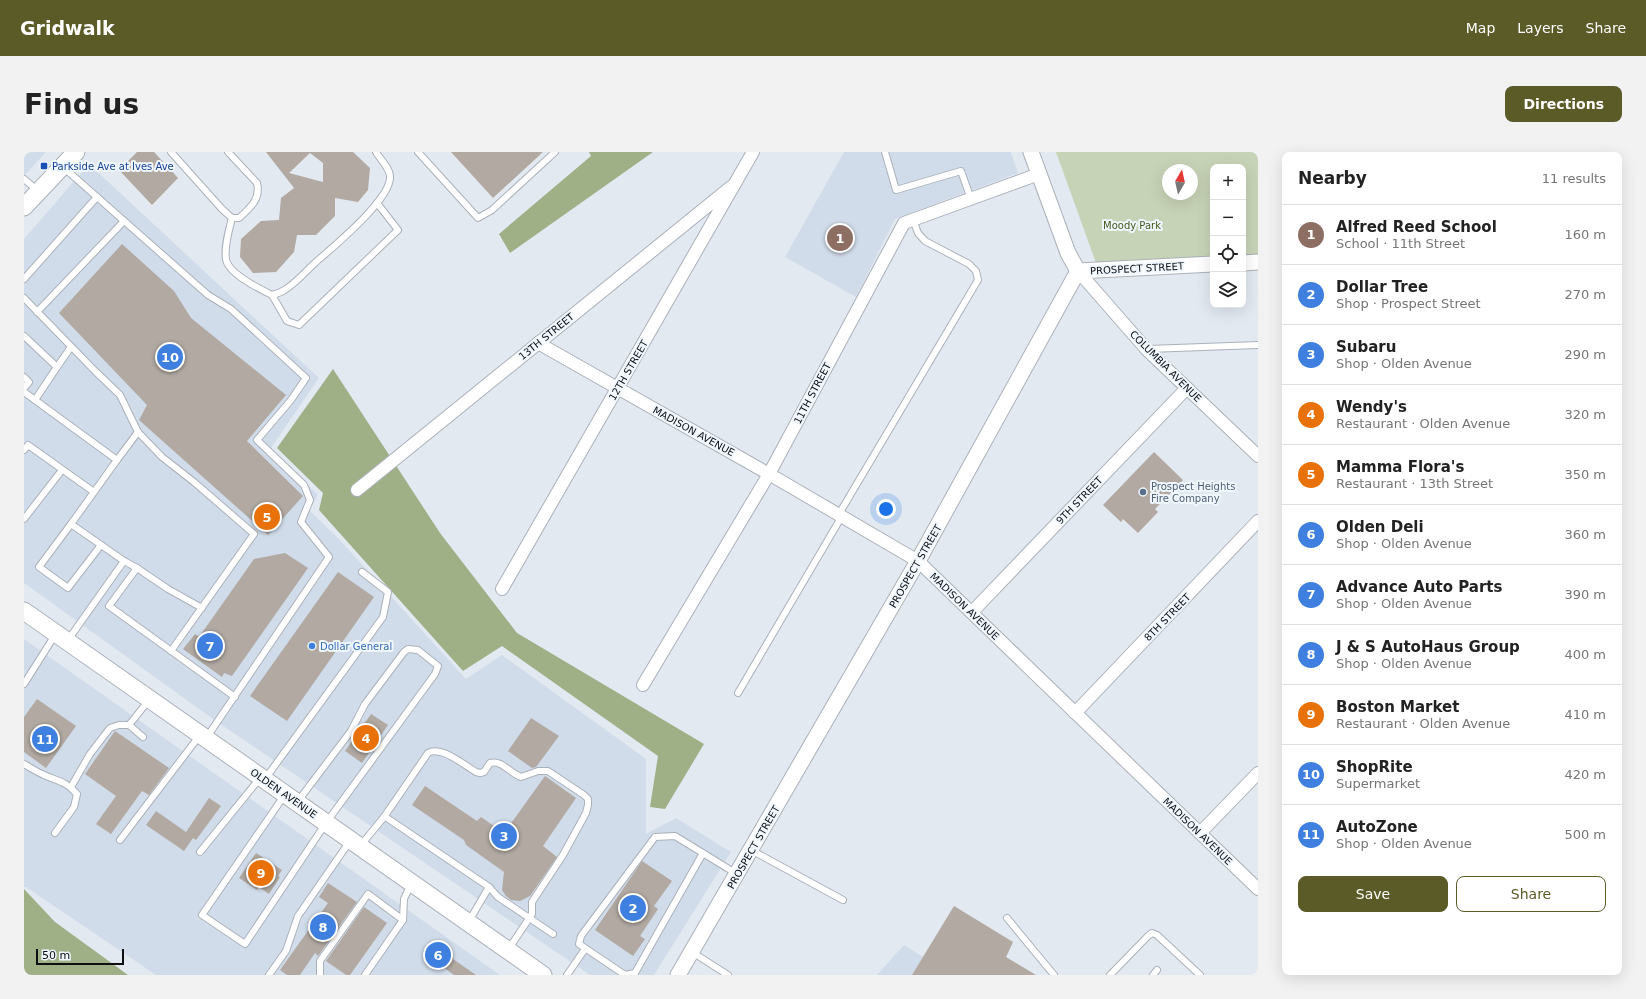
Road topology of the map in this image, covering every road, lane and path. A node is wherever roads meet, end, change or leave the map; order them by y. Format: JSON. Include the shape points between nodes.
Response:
{"nodes":[{"id":1,"x":76,"y":152,"type":"edge"},
{"id":2,"x":171,"y":152,"type":"edge"},
{"id":3,"x":228,"y":152,"type":"edge"},
{"id":4,"x":376,"y":152,"type":"edge"},
{"id":5,"x":418,"y":152,"type":"edge"},
{"id":6,"x":555,"y":152,"type":"edge"},
{"id":7,"x":753,"y":152,"type":"edge"},
{"id":8,"x":884,"y":152,"type":"edge"},
{"id":9,"x":1031,"y":152,"type":"edge"},
{"id":10,"x":62,"y":166,"type":"junction"},
{"id":11,"x":1040,"y":174,"type":"junction"},
{"id":12,"x":24,"y":179,"type":"edge"},
{"id":13,"x":736,"y":183,"type":"junction"},
{"id":14,"x":39,"y":191,"type":"junction"},
{"id":15,"x":97,"y":197,"type":"junction"},
{"id":16,"x":971,"y":199,"type":"junction"},
{"id":17,"x":377,"y":203,"type":"junction"},
{"id":18,"x":24,"y":207,"type":"edge"},
{"id":19,"x":232,"y":218,"type":"junction"},
{"id":20,"x":913,"y":220,"type":"junction"},
{"id":21,"x":124,"y":221,"type":"junction"},
{"id":22,"x":1258,"y":262,"type":"edge"},
{"id":23,"x":1246,"y":263,"type":"edge"},
{"id":24,"x":1210,"y":264,"type":"edge"},
{"id":25,"x":1078,"y":271,"type":"junction"},
{"id":26,"x":24,"y":279,"type":"edge"},
{"id":27,"x":272,"y":295,"type":"junction"},
{"id":28,"x":24,"y":298,"type":"edge"},
{"id":29,"x":37,"y":312,"type":"junction"},
{"id":30,"x":24,"y":336,"type":"edge"},
{"id":31,"x":538,"y":343,"type":"junction"},
{"id":32,"x":1258,"y":345,"type":"edge"},
{"id":33,"x":71,"y":347,"type":"junction"},
{"id":34,"x":1147,"y":350,"type":"junction"},
{"id":35,"x":57,"y":367,"type":"junction"},
{"id":36,"x":24,"y":377,"type":"edge"},
{"id":37,"x":24,"y":388,"type":"edge"},
{"id":38,"x":618,"y":388,"type":"junction"},
{"id":39,"x":1187,"y":388,"type":"junction"},
{"id":40,"x":24,"y":392,"type":"edge"},
{"id":41,"x":36,"y":400,"type":"junction"},
{"id":42,"x":138,"y":432,"type":"junction"},
{"id":43,"x":26,"y":447,"type":"edge"},
{"id":44,"x":1258,"y":456,"type":"edge"},
{"id":45,"x":117,"y":460,"type":"junction"},
{"id":46,"x":62,"y":470,"type":"junction"},
{"id":47,"x":769,"y":474,"type":"junction"},
{"id":48,"x":357,"y":490,"type":"dead end"},
{"id":49,"x":94,"y":492,"type":"junction"},
{"id":50,"x":841,"y":515,"type":"junction"},
{"id":51,"x":24,"y":519,"type":"edge"},
{"id":52,"x":1258,"y":521,"type":"edge"},
{"id":53,"x":71,"y":524,"type":"junction"},
{"id":54,"x":101,"y":545,"type":"junction"},
{"id":55,"x":124,"y":561,"type":"junction"},
{"id":56,"x":918,"y":561,"type":"junction"},
{"id":57,"x":137,"y":568,"type":"junction"},
{"id":58,"x":362,"y":572,"type":"dead end"},
{"id":59,"x":502,"y":589,"type":"dead end"},
{"id":60,"x":202,"y":608,"type":"junction"},
{"id":61,"x":24,"y":611,"type":"edge"},
{"id":62,"x":972,"y":612,"type":"junction"},
{"id":63,"x":61,"y":637,"type":"junction"},
{"id":64,"x":171,"y":651,"type":"junction"},
{"id":65,"x":24,"y":684,"type":"edge"},
{"id":66,"x":643,"y":685,"type":"dead end"},
{"id":67,"x":738,"y":693,"type":"dead end"},
{"id":68,"x":234,"y":697,"type":"junction"},
{"id":69,"x":150,"y":699,"type":"junction"},
{"id":70,"x":1075,"y":713,"type":"junction"},
{"id":71,"x":129,"y":726,"type":"junction"},
{"id":72,"x":203,"y":736,"type":"junction"},
{"id":73,"x":143,"y":737,"type":"dead end"},
{"id":74,"x":24,"y":764,"type":"edge"},
{"id":75,"x":1258,"y":773,"type":"edge"},
{"id":76,"x":263,"y":778,"type":"junction"},
{"id":77,"x":72,"y":787,"type":"junction"},
{"id":78,"x":291,"y":798,"type":"junction"},
{"id":79,"x":384,"y":817,"type":"junction"},
{"id":80,"x":326,"y":823,"type":"junction"},
{"id":81,"x":1200,"y":833,"type":"junction"},
{"id":82,"x":55,"y":834,"type":"dead end"},
{"id":83,"x":120,"y":840,"type":"dead end"},
{"id":84,"x":356,"y":843,"type":"junction"},
{"id":85,"x":751,"y":850,"type":"junction"},
{"id":86,"x":200,"y":852,"type":"dead end"},
{"id":87,"x":703,"y":853,"type":"junction"},
{"id":88,"x":737,"y":874,"type":"junction"},
{"id":89,"x":412,"y":883,"type":"junction"},
{"id":90,"x":489,"y":887,"type":"junction"},
{"id":91,"x":1258,"y":889,"type":"edge"},
{"id":92,"x":843,"y":900,"type":"dead end"},
{"id":93,"x":529,"y":918,"type":"junction"},
{"id":94,"x":1007,"y":918,"type":"dead end"},
{"id":95,"x":404,"y":920,"type":"junction"},
{"id":96,"x":468,"y":922,"type":"junction"},
{"id":97,"x":553,"y":934,"type":"dead end"},
{"id":98,"x":508,"y":950,"type":"junction"},
{"id":99,"x":585,"y":950,"type":"junction"},
{"id":100,"x":692,"y":952,"type":"junction"},
{"id":101,"x":269,"y":975,"type":"edge"},
{"id":102,"x":320,"y":975,"type":"edge"},
{"id":103,"x":365,"y":975,"type":"edge"},
{"id":104,"x":543,"y":975,"type":"edge"},
{"id":105,"x":567,"y":975,"type":"edge"},
{"id":106,"x":678,"y":975,"type":"edge"},
{"id":107,"x":728,"y":975,"type":"edge"},
{"id":108,"x":1054,"y":975,"type":"edge"},
{"id":109,"x":1110,"y":975,"type":"edge"},
{"id":110,"x":1200,"y":975,"type":"edge"}],
"edges":[{"from":1,"to":10,"type":"main road"},
{"from":2,"to":19,"type":"lane"},
{"from":3,"to":19,"type":"lane","via":[[258,187],[258,196],[252,206],[239,218]]},
{"from":4,"to":17,"type":"lane","via":[[391,177],[389,185]]},
{"from":5,"to":6,"type":"lane","via":[[478,218],[492,210]]},
{"from":7,"to":13,"type":"street","name":"12TH STREET"},
{"from":8,"to":16,"type":"lane","via":[[896,190],[962,171]]},
{"from":9,"to":11,"type":"street"},
{"from":10,"to":14,"type":"main road"},
{"from":10,"to":15,"type":"lane"},
{"from":11,"to":16,"type":"street","name":"11TH STREET"},
{"from":11,"to":25,"type":"street","via":[[1068,253]]},
{"from":12,"to":14,"type":"lane"},
{"from":13,"to":31,"type":"street","name":"13TH STREET"},
{"from":13,"to":38,"type":"street","name":"12TH STREET"},
{"from":14,"to":18,"type":"main road"},
{"from":15,"to":21,"type":"lane"},
{"from":15,"to":26,"type":"lane"},
{"from":16,"to":20,"type":"street","name":"11TH STREET"},
{"from":17,"to":27,"type":"lane","via":[[285,290]]},
{"from":17,"to":27,"type":"lane","via":[[398,230],[299,325],[287,321]]},
{"from":19,"to":27,"type":"lane","via":[[226,260],[246,282]]},
{"from":20,"to":47,"type":"street","name":"11TH STREET","via":[[904,223]]},
{"from":20,"to":50,"type":"lane","via":[[918,233],[925,241],[969,264],[976,271],[978,280]]},
{"from":21,"to":29,"type":"lane"},
{"from":21,"to":68,"type":"lane","via":[[208,295],[231,309],[306,378],[257,440],[304,485],[310,500],[301,522],[329,557]]},
{"from":22,"to":23,"type":"street"},
{"from":24,"to":25,"type":"street","name":"PROSPECT STREET"},
{"from":25,"to":34,"type":"street","name":"COLUMBIA AVENUE"},
{"from":25,"to":56,"type":"street","name":"PROSPECT STREET"},
{"from":28,"to":29,"type":"lane"},
{"from":29,"to":33,"type":"lane"},
{"from":30,"to":35,"type":"lane"},
{"from":31,"to":38,"type":"street","name":"MADISON AVENUE"},
{"from":31,"to":48,"type":"street","name":"13TH STREET"},
{"from":32,"to":34,"type":"lane"},
{"from":33,"to":35,"type":"lane"},
{"from":33,"to":42,"type":"lane","via":[[120,395]]},
{"from":34,"to":39,"type":"street","name":"COLUMBIA AVENUE"},
{"from":35,"to":41,"type":"lane"},
{"from":36,"to":37,"type":"lane","via":[[29,382]]},
{"from":38,"to":47,"type":"street","name":"MADISON AVENUE"},
{"from":38,"to":59,"type":"street","name":"12TH STREET"},
{"from":39,"to":44,"type":"street","name":"COLUMBIA AVENUE"},
{"from":39,"to":62,"type":"street","name":"9TH STREET"},
{"from":40,"to":41,"type":"lane"},
{"from":41,"to":45,"type":"lane"},
{"from":42,"to":45,"type":"lane"},
{"from":42,"to":60,"type":"lane","via":[[162,457],[254,534]]},
{"from":43,"to":46,"type":"lane"},
{"from":45,"to":49,"type":"lane"},
{"from":46,"to":49,"type":"lane"},
{"from":46,"to":51,"type":"lane"},
{"from":47,"to":50,"type":"street","name":"MADISON AVENUE"},
{"from":47,"to":66,"type":"street","name":"11TH STREET"},
{"from":49,"to":53,"type":"lane"},
{"from":50,"to":56,"type":"street","name":"MADISON AVENUE"},
{"from":50,"to":67,"type":"lane"},
{"from":52,"to":70,"type":"street","name":"8TH STREET"},
{"from":53,"to":54,"type":"lane"},
{"from":53,"to":54,"type":"lane","via":[[39,567],[62,584],[68,588]]},
{"from":54,"to":55,"type":"lane"},
{"from":55,"to":57,"type":"lane"},
{"from":55,"to":63,"type":"lane"},
{"from":56,"to":62,"type":"street","name":"MADISON AVENUE"},
{"from":56,"to":85,"type":"street","name":"PROSPECT STREET"},
{"from":57,"to":60,"type":"lane"},
{"from":57,"to":64,"type":"lane","via":[[109,606]]},
{"from":58,"to":76,"type":"lane","via":[[388,592],[383,617]]},
{"from":60,"to":64,"type":"lane"},
{"from":61,"to":63,"type":"main road","name":"OLDEN AVENUE"},
{"from":62,"to":70,"type":"street","name":"MADISON AVENUE"},
{"from":63,"to":65,"type":"lane"},
{"from":63,"to":69,"type":"main road","name":"OLDEN AVENUE"},
{"from":64,"to":68,"type":"lane"},
{"from":68,"to":72,"type":"lane"},
{"from":69,"to":71,"type":"lane"},
{"from":69,"to":72,"type":"main road","name":"OLDEN AVENUE"},
{"from":70,"to":81,"type":"street","name":"MADISON AVENUE"},
{"from":71,"to":73,"type":"lane"},
{"from":71,"to":77,"type":"lane","via":[[119,725],[110,728],[90,754]]},
{"from":72,"to":76,"type":"main road","name":"OLDEN AVENUE"},
{"from":72,"to":83,"type":"lane"},
{"from":74,"to":77,"type":"lane"},
{"from":75,"to":81,"type":"street"},
{"from":76,"to":78,"type":"main road","name":"OLDEN AVENUE"},
{"from":76,"to":86,"type":"lane"},
{"from":77,"to":82,"type":"lane","via":[[77,794],[74,806]]},
{"from":78,"to":80,"type":"main road","name":"OLDEN AVENUE"},
{"from":78,"to":80,"type":"lane","via":[[202,915],[245,944]]},
{"from":78,"to":80,"type":"lane","via":[[351,731],[365,704],[404,652],[408,649],[418,650],[438,666],[435,674]]},
{"from":79,"to":84,"type":"lane"},
{"from":79,"to":90,"type":"lane"},
{"from":79,"to":93,"type":"lane","via":[[432,750],[444,752],[480,773],[493,762],[502,764],[521,777],[538,771],[548,771],[584,795],[588,799],[586,813],[563,855],[532,902],[532,914]]},
{"from":80,"to":84,"type":"main road","name":"OLDEN AVENUE"},
{"from":81,"to":91,"type":"street","name":"MADISON AVENUE"},
{"from":84,"to":89,"type":"main road","name":"OLDEN AVENUE"},
{"from":84,"to":101,"type":"lane","via":[[298,916],[286,951]]},
{"from":85,"to":88,"type":"street","name":"PROSPECT STREET"},
{"from":85,"to":92,"type":"lane"},
{"from":87,"to":88,"type":"lane"},
{"from":87,"to":99,"type":"lane","via":[[675,836],[655,837],[581,936],[579,944]]},
{"from":87,"to":99,"type":"lane","via":[[635,973],[625,975]]},
{"from":88,"to":100,"type":"street","name":"PROSPECT STREET"},
{"from":89,"to":95,"type":"lane","via":[[404,899]]},
{"from":89,"to":96,"type":"main road","name":"OLDEN AVENUE"},
{"from":90,"to":93,"type":"lane","via":[[498,897]]},
{"from":90,"to":96,"type":"lane"},
{"from":93,"to":97,"type":"lane"},
{"from":93,"to":98,"type":"lane"},
{"from":94,"to":108,"type":"lane"},
{"from":95,"to":102,"type":"lane","via":[[368,894],[320,961]]},
{"from":95,"to":103,"type":"lane"},
{"from":96,"to":98,"type":"main road","name":"OLDEN AVENUE"},
{"from":98,"to":104,"type":"main road","name":"OLDEN AVENUE"},
{"from":99,"to":105,"type":"lane"},
{"from":100,"to":106,"type":"street","name":"PROSPECT STREET"},
{"from":100,"to":107,"type":"lane"},
{"from":109,"to":110,"type":"lane","via":[[1152,933]]}]}
